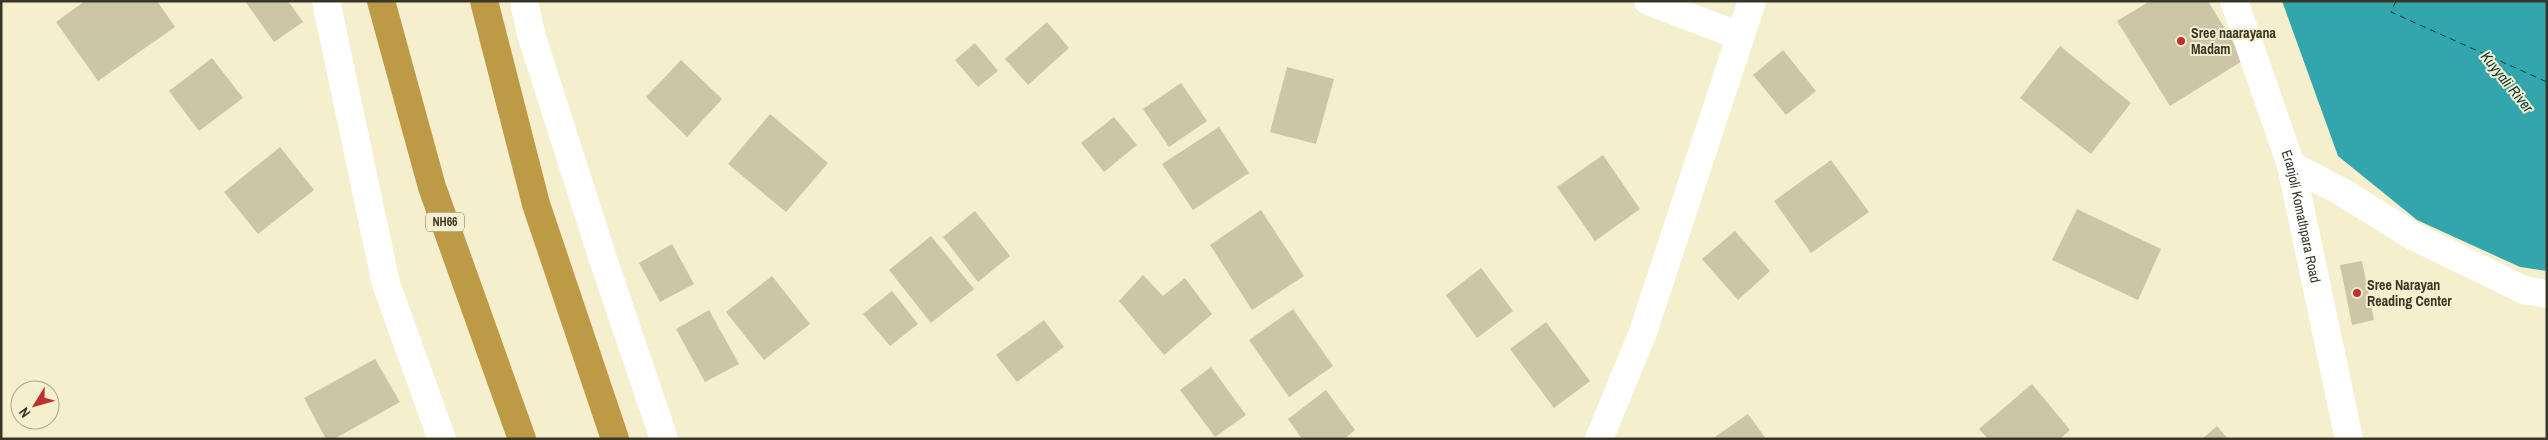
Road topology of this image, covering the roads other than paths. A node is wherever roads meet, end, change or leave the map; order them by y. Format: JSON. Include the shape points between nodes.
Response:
{"nodes":[{"id":1,"x":326,"y":1,"type":"edge"},
{"id":2,"x":381,"y":1,"type":"edge"},
{"id":3,"x":484,"y":1,"type":"edge"},
{"id":4,"x":524,"y":1,"type":"edge"},
{"id":5,"x":1648,"y":1,"type":"edge"},
{"id":6,"x":1752,"y":1,"type":"edge"},
{"id":7,"x":2234,"y":1,"type":"edge"},
{"id":8,"x":1740,"y":36,"type":"junction"},
{"id":9,"x":2291,"y":165,"type":"junction"},
{"id":10,"x":2547,"y":294,"type":"edge"},
{"id":11,"x":442,"y":439,"type":"edge"},
{"id":12,"x":522,"y":439,"type":"edge"},
{"id":13,"x":615,"y":439,"type":"edge"},
{"id":14,"x":664,"y":439,"type":"edge"},
{"id":15,"x":1599,"y":439,"type":"edge"},
{"id":16,"x":2349,"y":439,"type":"edge"}],
"edges":[{"from":1,"to":11,"type":"street","via":[[386,284]]},
{"from":2,"to":12,"type":"highway","number":"NH66","via":[[432,187]]},
{"from":3,"to":13,"type":"highway","via":[[536,204]]},
{"from":4,"to":14,"type":"street","via":[[531,34],[602,260]]},
{"from":5,"to":8,"type":"street"},
{"from":6,"to":8,"type":"street"},
{"from":7,"to":9,"type":"street","name":"Eranjoli Komathpara Road"},
{"from":8,"to":15,"type":"street","via":[[1642,335]]},
{"from":9,"to":10,"type":"street","via":[[2413,236],[2524,290]]},
{"from":9,"to":16,"type":"street","name":"Eranjoli Komathpara Road"}]}
